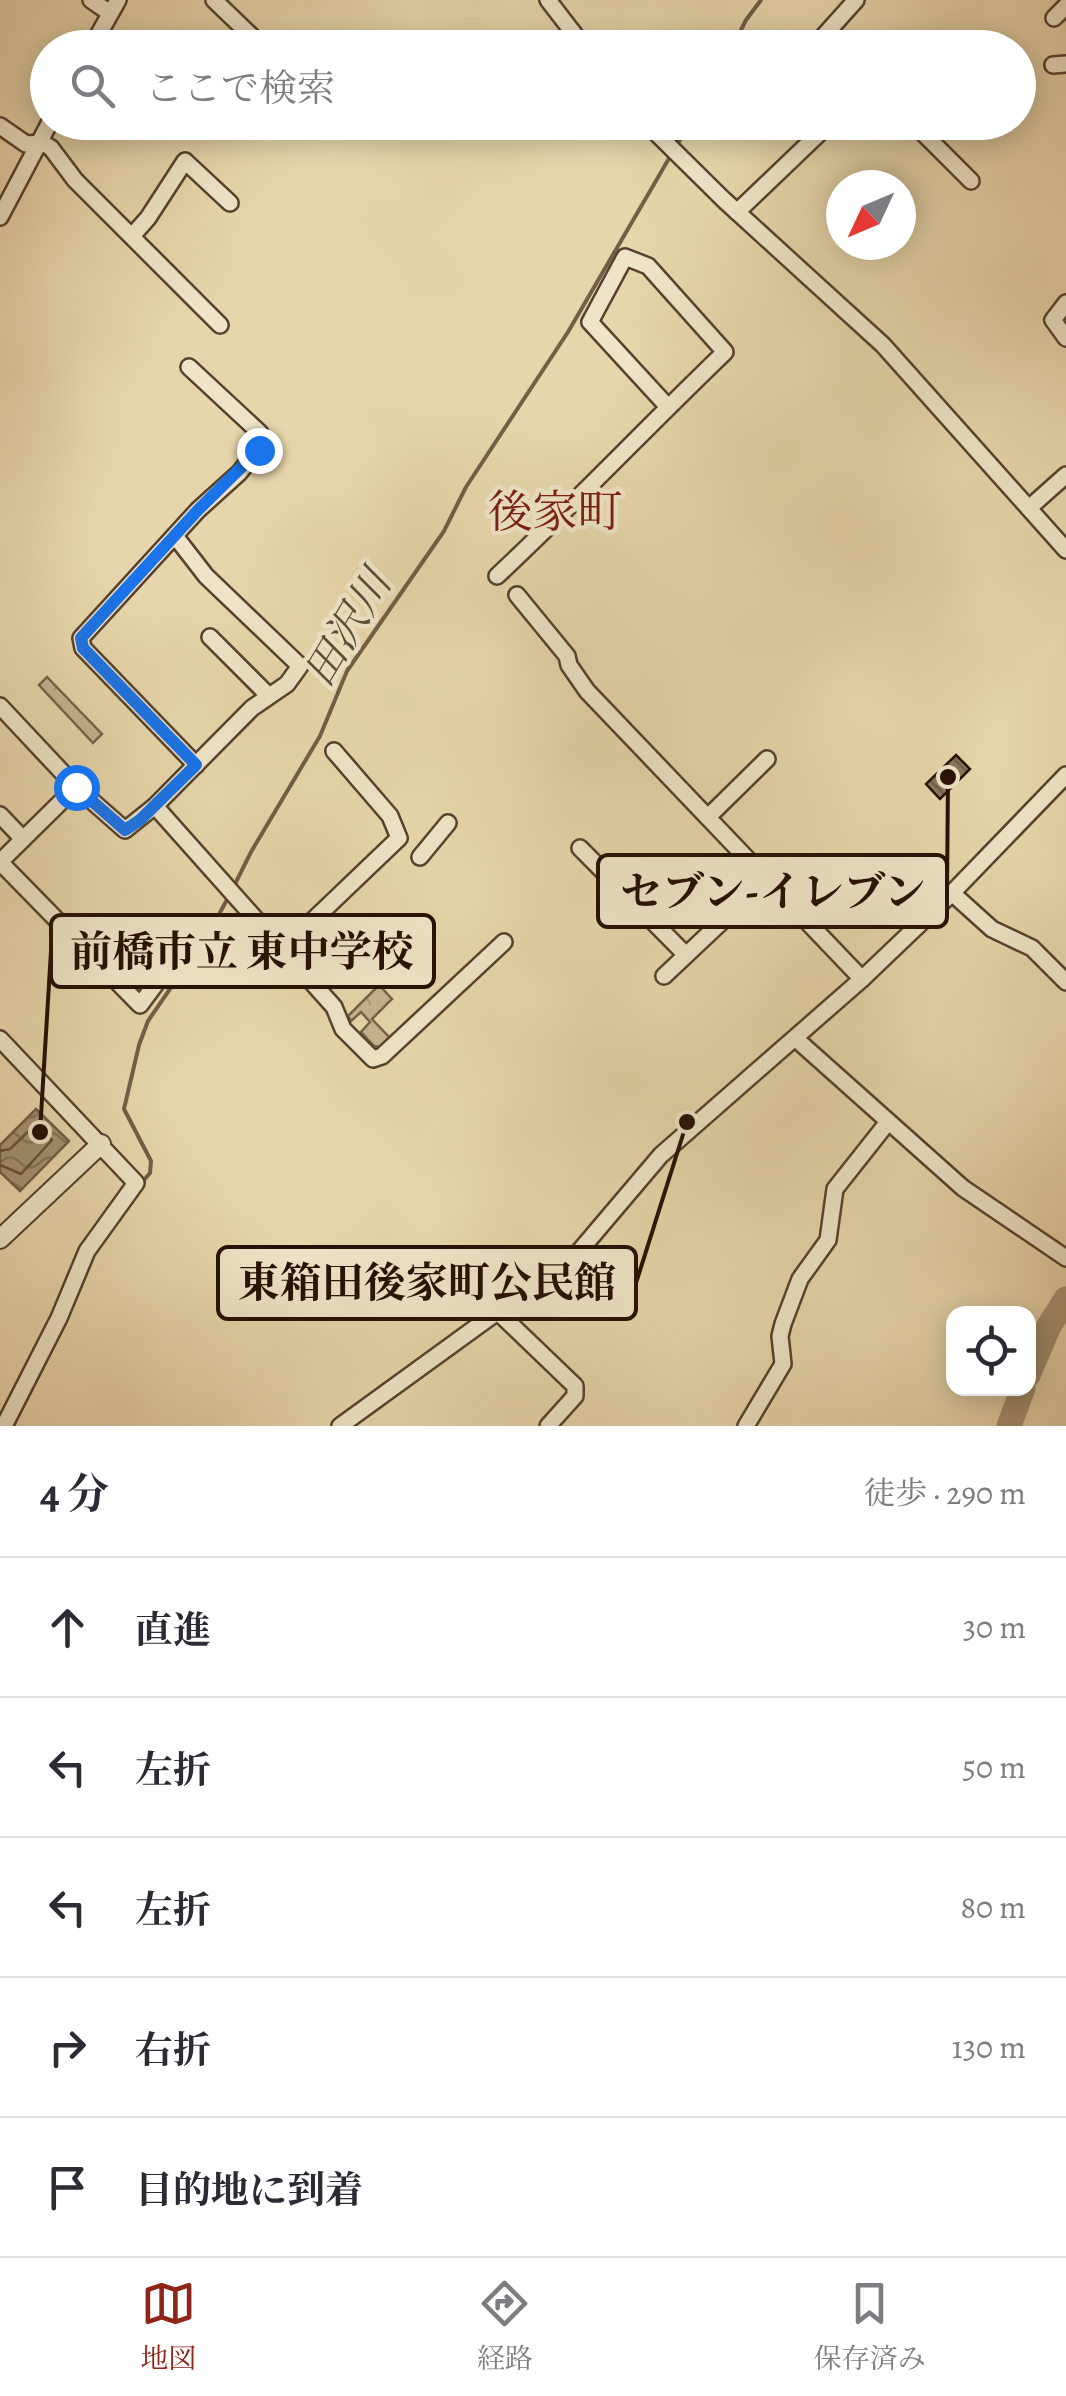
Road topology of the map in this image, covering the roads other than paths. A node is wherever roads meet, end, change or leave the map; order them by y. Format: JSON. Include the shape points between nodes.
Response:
{"nodes":[{"id":1,"x":91,"y":0,"type":"edge"},
{"id":2,"x":214,"y":0,"type":"edge"},
{"id":3,"x":548,"y":0,"type":"edge"},
{"id":4,"x":856,"y":0,"type":"edge"},
{"id":5,"x":114,"y":6,"type":"edge"},
{"id":6,"x":1066,"y":6,"type":"edge"},
{"id":7,"x":1054,"y":18,"type":"dead end"},
{"id":8,"x":101,"y":30,"type":"edge"},
{"id":9,"x":245,"y":30,"type":"edge"},
{"id":10,"x":571,"y":30,"type":"edge"},
{"id":11,"x":829,"y":30,"type":"edge"},
{"id":12,"x":0,"y":126,"type":"edge"},
{"id":13,"x":41,"y":140,"type":"edge"},
{"id":14,"x":664,"y":140,"type":"edge"},
{"id":15,"x":812,"y":140,"type":"edge"},
{"id":16,"x":930,"y":140,"type":"edge"},
{"id":17,"x":39,"y":144,"type":"junction"},
{"id":18,"x":971,"y":181,"type":"dead end"},
{"id":19,"x":230,"y":203,"type":"dead end"},
{"id":20,"x":738,"y":212,"type":"junction"},
{"id":21,"x":0,"y":217,"type":"edge"},
{"id":22,"x":132,"y":236,"type":"junction"},
{"id":23,"x":1066,"y":303,"type":"edge"},
{"id":24,"x":220,"y":325,"type":"dead end"},
{"id":25,"x":1066,"y":338,"type":"edge"},
{"id":26,"x":189,"y":368,"type":"dead end"},
{"id":27,"x":668,"y":408,"type":"junction"},
{"id":28,"x":1066,"y":474,"type":"edge"},
{"id":29,"x":1029,"y":508,"type":"junction"},
{"id":30,"x":175,"y":536,"type":"junction"},
{"id":31,"x":1066,"y":550,"type":"edge"},
{"id":32,"x":498,"y":576,"type":"dead end"},
{"id":33,"x":517,"y":594,"type":"dead end"},
{"id":34,"x":210,"y":637,"type":"dead end"},
{"id":35,"x":268,"y":696,"type":"junction"},
{"id":36,"x":0,"y":706,"type":"edge"},
{"id":37,"x":334,"y":751,"type":"dead end"},
{"id":38,"x":768,"y":759,"type":"dead end"},
{"id":39,"x":196,"y":765,"type":"junction"},
{"id":40,"x":1066,"y":776,"type":"edge"},
{"id":41,"x":76,"y":787,"type":"junction"},
{"id":42,"x":155,"y":806,"type":"junction"},
{"id":43,"x":0,"y":815,"type":"edge"},
{"id":44,"x":708,"y":817,"type":"junction"},
{"id":45,"x":448,"y":824,"type":"dead end"},
{"id":46,"x":23,"y":839,"type":"junction"},
{"id":47,"x":580,"y":848,"type":"dead end"},
{"id":48,"x":420,"y":857,"type":"dead end"},
{"id":49,"x":0,"y":862,"type":"edge"},
{"id":50,"x":767,"y":879,"type":"junction"},
{"id":51,"x":952,"y":893,"type":"junction"},
{"id":52,"x":504,"y":942,"type":"dead end"},
{"id":53,"x":284,"y":948,"type":"junction"},
{"id":54,"x":90,"y":955,"type":"junction"},
{"id":55,"x":686,"y":956,"type":"junction"},
{"id":56,"x":664,"y":976,"type":"dead end"},
{"id":57,"x":862,"y":979,"type":"junction"},
{"id":58,"x":1066,"y":982,"type":"edge"},
{"id":59,"x":0,"y":1039,"type":"edge"},
{"id":60,"x":796,"y":1039,"type":"junction"},
{"id":61,"x":888,"y":1122,"type":"junction"},
{"id":62,"x":101,"y":1144,"type":"junction"},
{"id":63,"x":0,"y":1239,"type":"edge"},
{"id":64,"x":1066,"y":1258,"type":"edge"},
{"id":65,"x":499,"y":1313,"type":"junction"},
{"id":66,"x":362,"y":1421,"type":"edge"},
{"id":67,"x":4,"y":1426,"type":"edge"},
{"id":68,"x":340,"y":1426,"type":"edge"},
{"id":69,"x":548,"y":1426,"type":"edge"},
{"id":70,"x":746,"y":1426,"type":"edge"}],
"edges":[{"from":1,"to":5,"type":"street"},
{"from":2,"to":9,"type":"street"},
{"from":3,"to":10,"type":"street"},
{"from":4,"to":11,"type":"street"},
{"from":5,"to":8,"type":"street"},
{"from":6,"to":7,"type":"street"},
{"from":12,"to":17,"type":"street","via":[[26,144]]},
{"from":13,"to":17,"type":"street"},
{"from":14,"to":20,"type":"street"},
{"from":15,"to":20,"type":"street"},
{"from":16,"to":18,"type":"street"},
{"from":17,"to":21,"type":"street"},
{"from":17,"to":22,"type":"street","via":[[51,148]]},
{"from":19,"to":22,"type":"street","via":[[185,161]]},
{"from":20,"to":29,"type":"street","via":[[883,345]]},
{"from":22,"to":24,"type":"street"},
{"from":23,"to":25,"type":"street","via":[[1053,320]]},
{"from":26,"to":30,"type":"street","via":[[263,441]]},
{"from":27,"to":27,"type":"street","via":[[725,352],[648,266],[625,257],[590,322]]},
{"from":27,"to":32,"type":"street"},
{"from":28,"to":29,"type":"street"},
{"from":29,"to":31,"type":"street"},
{"from":30,"to":35,"type":"street","via":[[206,576],[300,666]]},
{"from":30,"to":39,"type":"street","via":[[82,634],[81,643]]},
{"from":33,"to":44,"type":"street","via":[[587,691]]},
{"from":34,"to":35,"type":"street"},
{"from":35,"to":39,"type":"street"},
{"from":36,"to":41,"type":"street"},
{"from":37,"to":53,"type":"street","via":[[390,816],[399,838]]},
{"from":38,"to":44,"type":"street"},
{"from":39,"to":42,"type":"street"},
{"from":40,"to":51,"type":"street"},
{"from":41,"to":42,"type":"street","via":[[122,830]]},
{"from":41,"to":46,"type":"street"},
{"from":42,"to":53,"type":"street"},
{"from":43,"to":46,"type":"street"},
{"from":44,"to":50,"type":"street"},
{"from":45,"to":48,"type":"street"},
{"from":46,"to":49,"type":"street"},
{"from":47,"to":55,"type":"street"},
{"from":49,"to":54,"type":"street"},
{"from":50,"to":55,"type":"street"},
{"from":50,"to":57,"type":"street"},
{"from":51,"to":57,"type":"street"},
{"from":51,"to":58,"type":"street","via":[[992,929],[1032,948]]},
{"from":52,"to":53,"type":"street","via":[[378,1059],[343,1030],[334,1007]]},
{"from":54,"to":54,"type":"street","via":[[140,1005],[166,970],[127,929],[114,930]]},
{"from":55,"to":56,"type":"street"},
{"from":57,"to":60,"type":"street"},
{"from":59,"to":62,"type":"street"},
{"from":60,"to":61,"type":"street"},
{"from":60,"to":65,"type":"street","via":[[661,1156],[577,1254]]},
{"from":61,"to":64,"type":"street","via":[[962,1188]]},
{"from":61,"to":70,"type":"street","via":[[835,1189],[828,1240],[800,1279],[780,1336],[783,1364]]},
{"from":62,"to":63,"type":"street"},
{"from":62,"to":67,"type":"street","via":[[136,1183],[87,1250]]},
{"from":65,"to":66,"type":"street"},
{"from":65,"to":69,"type":"street","via":[[575,1386],[575,1396]]},
{"from":66,"to":68,"type":"street"}]}
